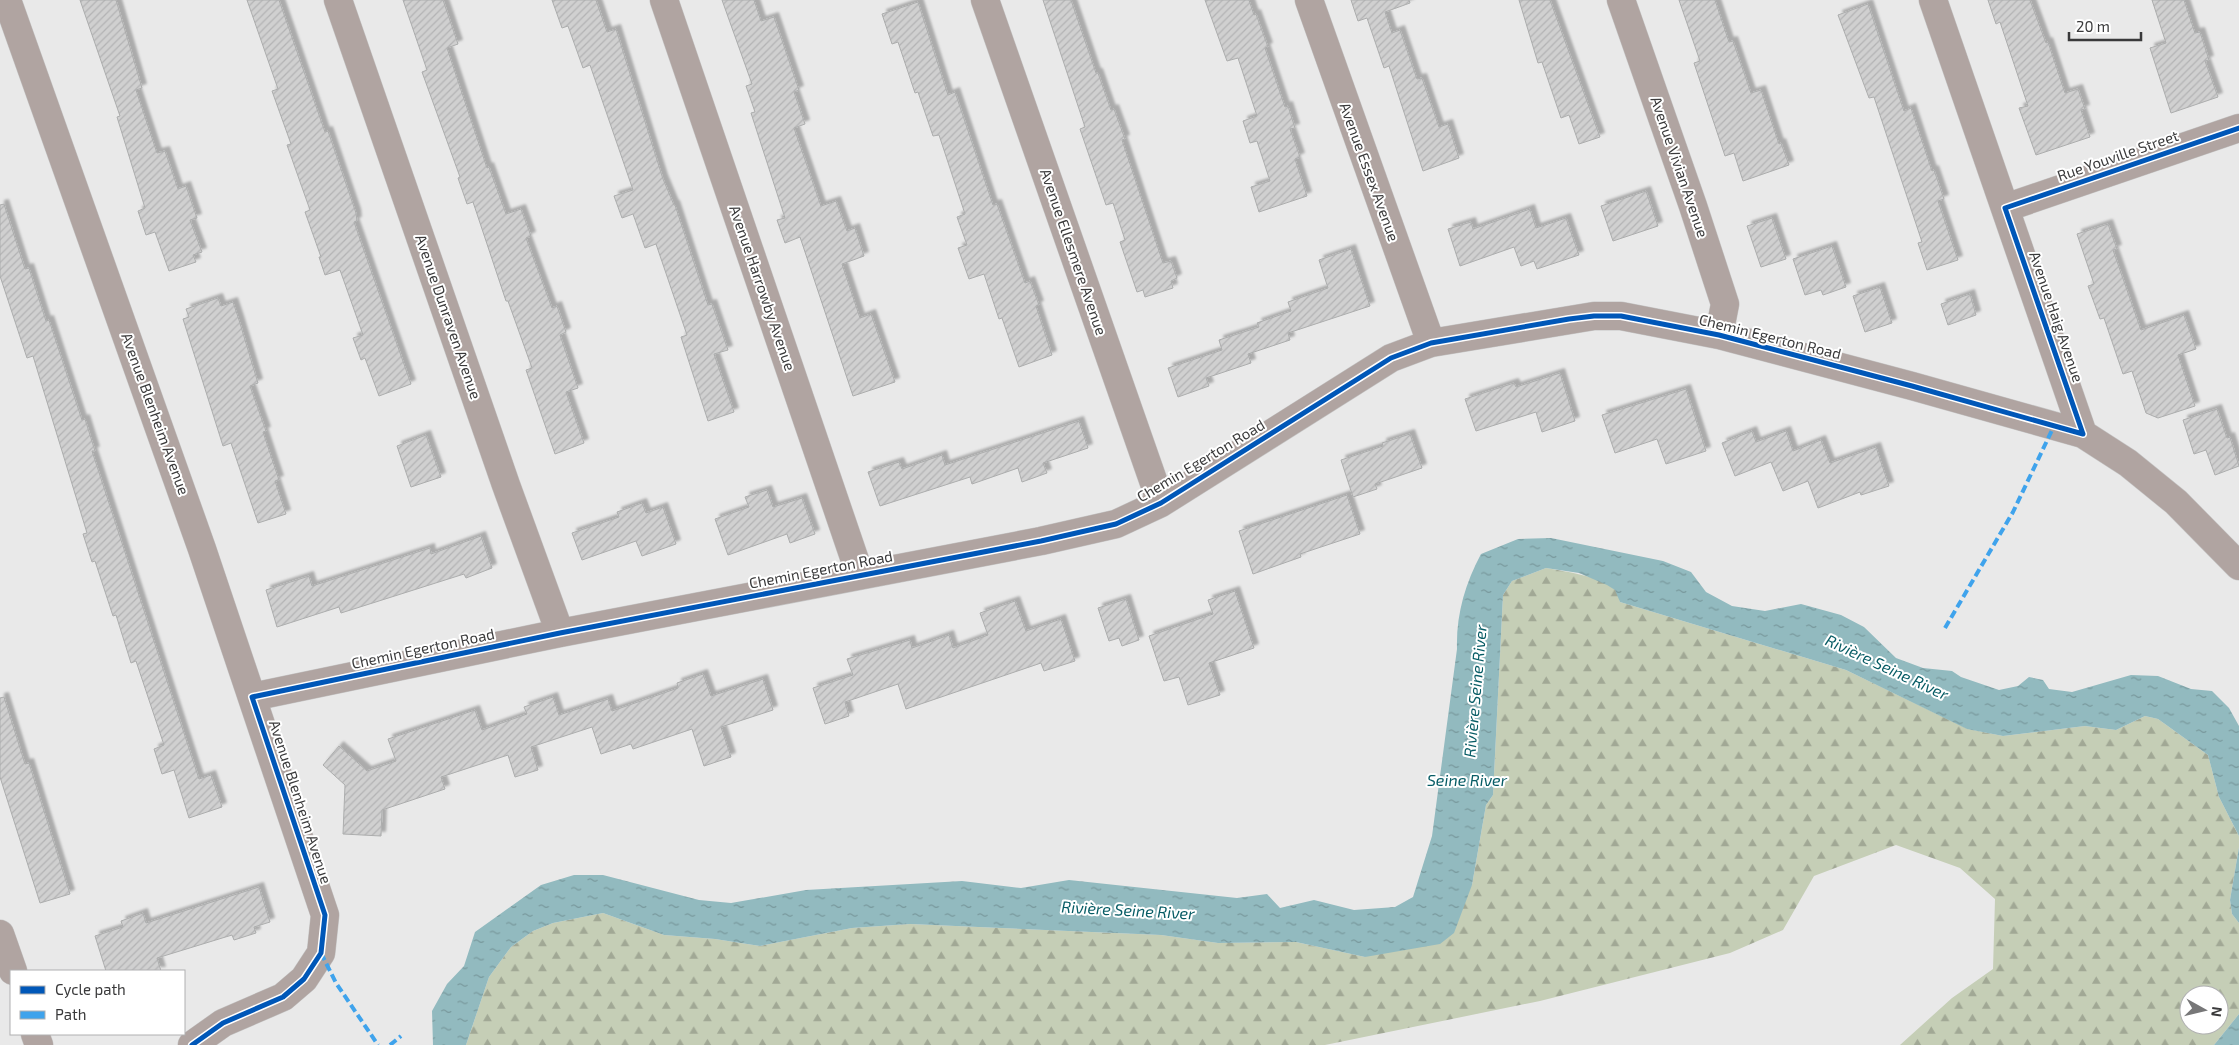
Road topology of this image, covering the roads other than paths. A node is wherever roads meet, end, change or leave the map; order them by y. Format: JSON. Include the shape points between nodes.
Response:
{"nodes":[{"id":1,"x":8,"y":0,"type":"edge"},
{"id":2,"x":338,"y":0,"type":"edge"},
{"id":3,"x":664,"y":0,"type":"edge"},
{"id":4,"x":985,"y":0,"type":"edge"},
{"id":5,"x":1309,"y":0,"type":"edge"},
{"id":6,"x":1621,"y":0,"type":"edge"},
{"id":7,"x":1933,"y":0,"type":"edge"},
{"id":8,"x":2239,"y":128,"type":"edge"},
{"id":9,"x":2005,"y":208,"type":"junction"},
{"id":10,"x":1719,"y":335,"type":"junction"},
{"id":11,"x":1431,"y":343,"type":"junction"},
{"id":12,"x":2083,"y":434,"type":"junction"},
{"id":13,"x":1161,"y":503,"type":"junction"},
{"id":14,"x":2239,"y":566,"type":"edge"},
{"id":15,"x":860,"y":575,"type":"junction"},
{"id":16,"x":560,"y":633,"type":"junction"},
{"id":17,"x":252,"y":697,"type":"junction"},
{"id":18,"x":0,"y":934,"type":"edge"},
{"id":19,"x":13,"y":970,"type":"edge"},
{"id":20,"x":192,"y":1045,"type":"edge"}],
"edges":[{"from":1,"to":17,"type":"street","name":"Avenue Blenheim Avenue"},
{"from":2,"to":16,"type":"street","name":"Avenue Dunraven Avenue"},
{"from":3,"to":15,"type":"street","name":"Avenue Harrowby Avenue"},
{"from":4,"to":13,"type":"street","name":"Avenue Ellesmere Avenue"},
{"from":5,"to":11,"type":"street","name":"Avenue Essex Avenue"},
{"from":6,"to":10,"type":"street","name":"Avenue Vivian Avenue","via":[[1725,304]]},
{"from":7,"to":9,"type":"street","name":"Avenue Haig Avenue"},
{"from":8,"to":9,"type":"street","name":"Rue Youville Street"},
{"from":9,"to":12,"type":"street","name":"Avenue Haig Avenue"},
{"from":10,"to":11,"type":"street","name":"Chemin Egerton Road","via":[[1621,316],[1594,316]]},
{"from":10,"to":12,"type":"street","name":"Chemin Egerton Road"},
{"from":11,"to":13,"type":"street","name":"Chemin Egerton Road","via":[[1391,358]]},
{"from":12,"to":14,"type":"street","name":"Chemin Egerton Road","via":[[2128,463],[2176,502]]},
{"from":13,"to":15,"type":"street","name":"Chemin Egerton Road","via":[[1116,524]]},
{"from":15,"to":16,"type":"street","name":"Chemin Egerton Road"},
{"from":16,"to":17,"type":"street","name":"Chemin Egerton Road"},
{"from":17,"to":20,"type":"street","name":"Avenue Blenheim Avenue","via":[[325,915],[321,952],[304,979],[283,997],[222,1023]]},
{"from":18,"to":19,"type":"street"}]}
